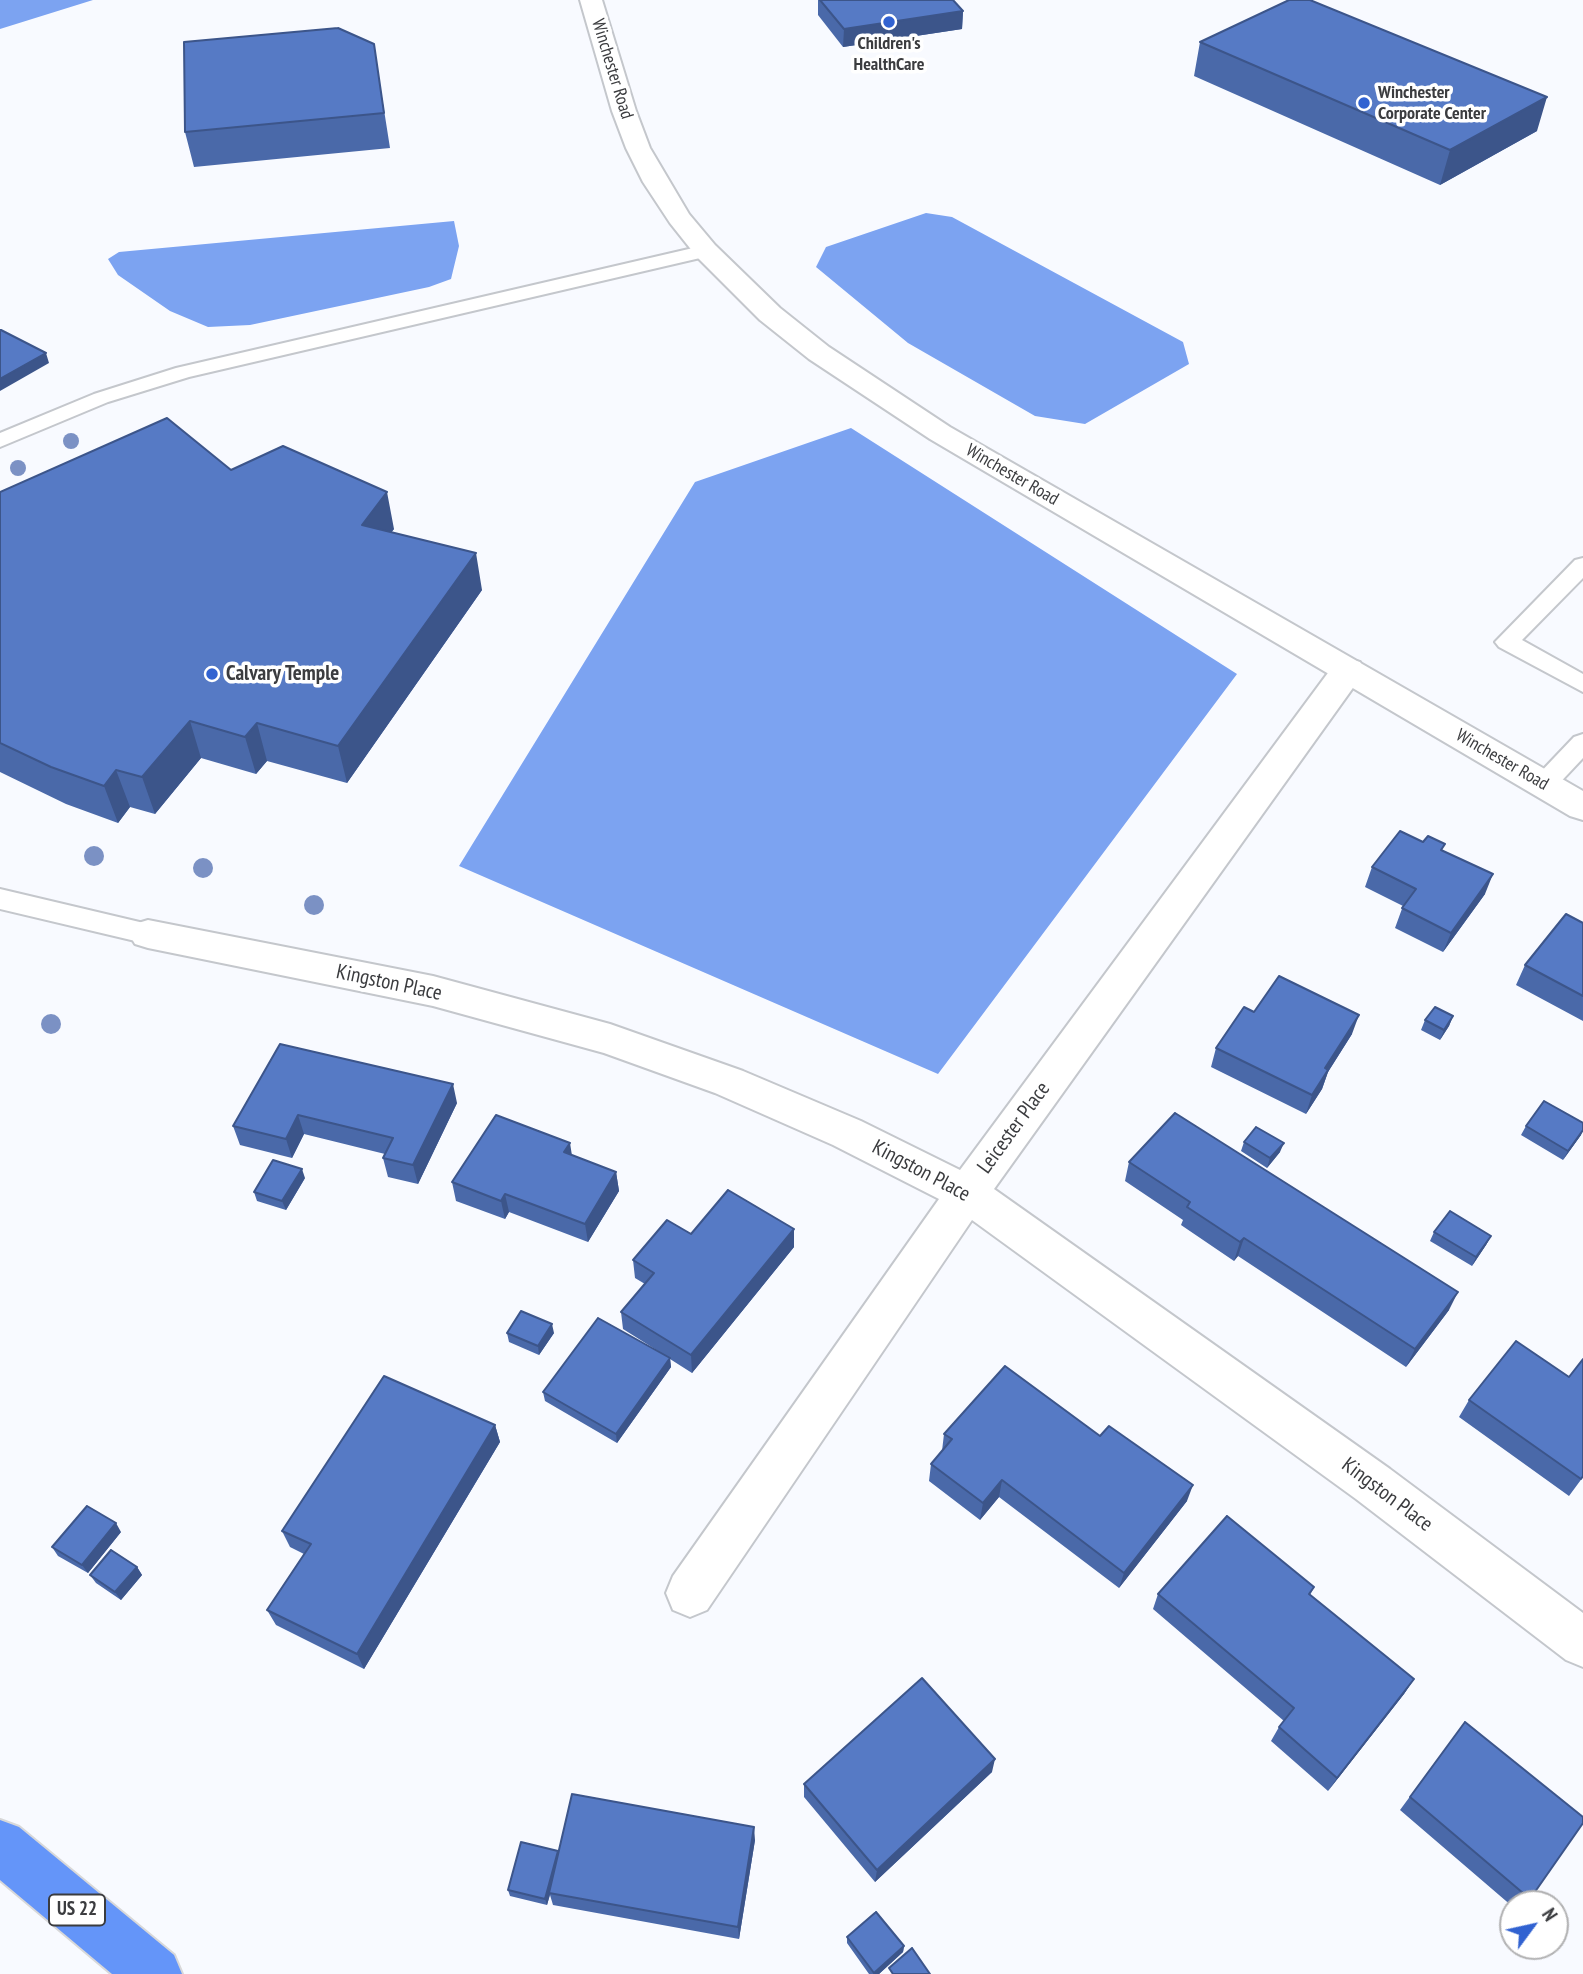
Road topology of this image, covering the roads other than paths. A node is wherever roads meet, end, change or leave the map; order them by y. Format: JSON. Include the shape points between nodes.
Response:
{"nodes":[{"id":1,"x":591,"y":0,"type":"edge"},
{"id":2,"x":706,"y":251,"type":"junction"},
{"id":3,"x":0,"y":441,"type":"edge"},
{"id":4,"x":1583,"y":565,"type":"edge"},
{"id":5,"x":1348,"y":670,"type":"junction"},
{"id":6,"x":1583,"y":684,"type":"edge"},
{"id":7,"x":1583,"y":743,"type":"edge"},
{"id":8,"x":1544,"y":784,"type":"junction"},
{"id":9,"x":1583,"y":807,"type":"edge"},
{"id":10,"x":0,"y":899,"type":"edge"},
{"id":11,"x":148,"y":934,"type":"joint"},
{"id":12,"x":967,"y":1193,"type":"junction"},
{"id":13,"x":690,"y":1593,"type":"dead end"},
{"id":14,"x":1583,"y":1643,"type":"edge"},
{"id":15,"x":0,"y":1846,"type":"edge"},
{"id":16,"x":155,"y":1974,"type":"edge"}],
"edges":[{"from":1,"to":2,"type":"street","name":"Winchester Road","via":[[638,148],[679,218]]},
{"from":2,"to":3,"type":"lane","via":[[183,372],[101,398]]},
{"from":2,"to":5,"type":"street","name":"Winchester Road","via":[[770,314],[876,392]]},
{"from":4,"to":6,"type":"lane","via":[[1507,642]]},
{"from":5,"to":8,"type":"street","name":"Winchester Road"},
{"from":5,"to":12,"type":"street","name":"Leicester Place"},
{"from":7,"to":8,"type":"lane"},
{"from":8,"to":9,"type":"street","name":"Winchester Road"},
{"from":10,"to":11,"type":"lane"},
{"from":11,"to":12,"type":"street","name":"Kingston Place","via":[[433,991],[610,1039],[729,1082],[847,1133]]},
{"from":12,"to":13,"type":"street","name":"Leicester Place"},
{"from":12,"to":14,"type":"street","name":"Kingston Place","via":[[1362,1476]]},
{"from":15,"to":16,"type":"highway","number":"US 22"}]}
